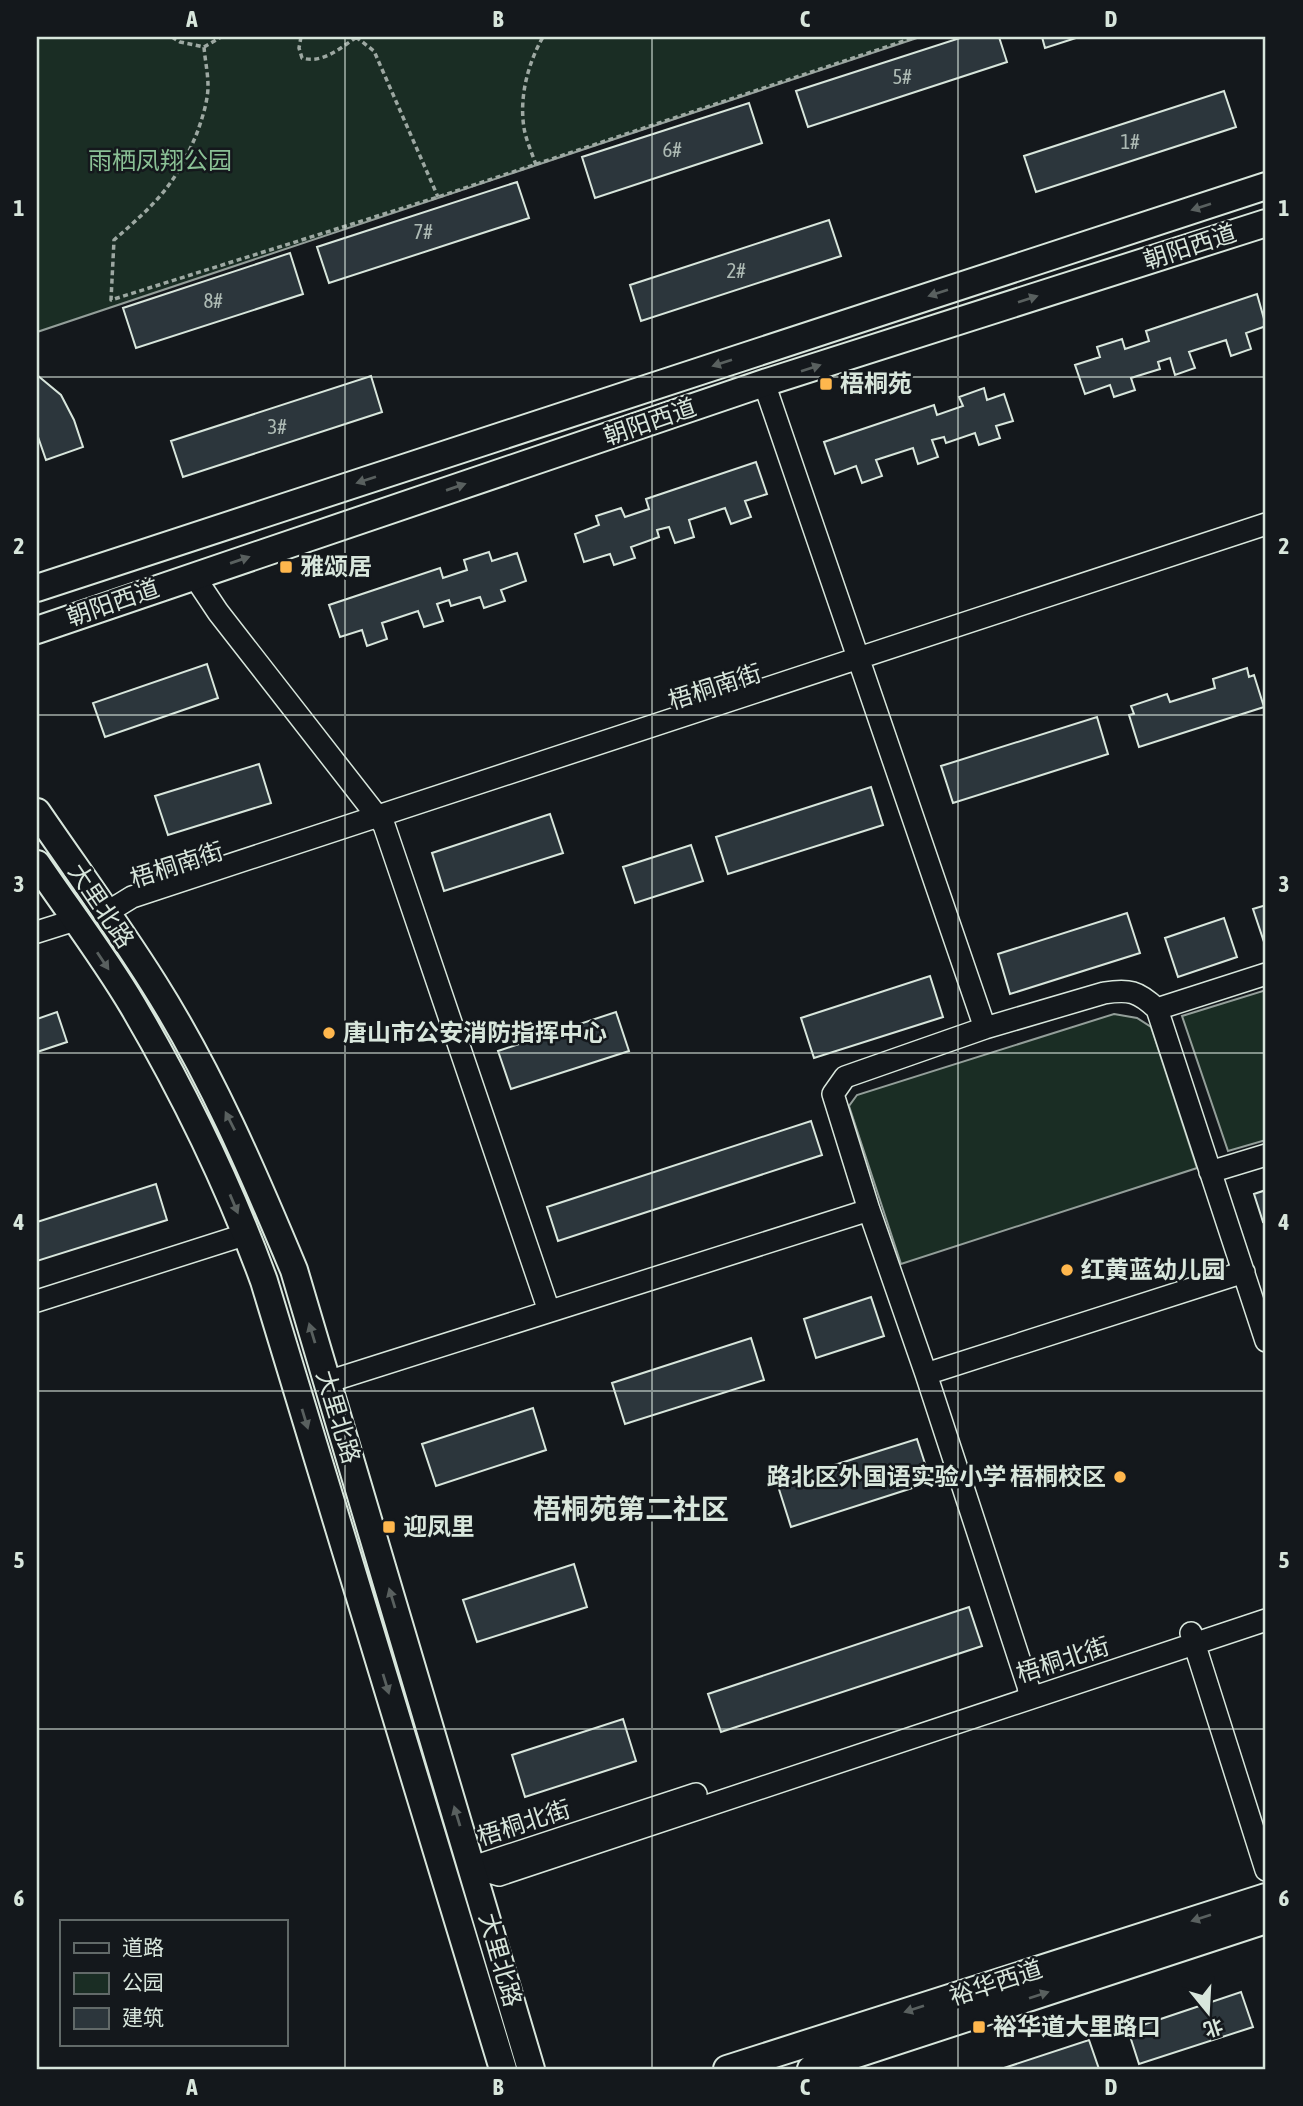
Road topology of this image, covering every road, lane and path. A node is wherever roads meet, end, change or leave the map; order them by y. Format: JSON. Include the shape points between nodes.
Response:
{"nodes":[{"id":1,"x":172,"y":37,"type":"edge"},
{"id":2,"x":221,"y":37,"type":"edge"},
{"id":3,"x":301,"y":37,"type":"edge"},
{"id":4,"x":357,"y":37,"type":"edge"},
{"id":5,"x":543,"y":37,"type":"edge"},
{"id":6,"x":916,"y":37,"type":"edge"},
{"id":7,"x":204,"y":47,"type":"junction"},
{"id":8,"x":536,"y":165,"type":"junction"},
{"id":9,"x":1266,"y":186,"type":"edge"},
{"id":10,"x":438,"y":197,"type":"junction"},
{"id":11,"x":1266,"y":223,"type":"edge"},
{"id":12,"x":754,"y":353,"type":"junction"},
{"id":13,"x":764,"y":383,"type":"junction"},
{"id":14,"x":1266,"y":524,"type":"edge"},
{"id":15,"x":1266,"y":533,"type":"edge"},
{"id":16,"x":194,"y":576,"type":"junction"},
{"id":17,"x":37,"y":588,"type":"edge"},
{"id":18,"x":37,"y":629,"type":"edge"},
{"id":19,"x":860,"y":662,"type":"junction"},
{"id":20,"x":37,"y":813,"type":"edge"},
{"id":21,"x":381,"y":820,"type":"junction"},
{"id":22,"x":37,"y":864,"type":"edge"},
{"id":23,"x":106,"y":913,"type":"junction"},
{"id":24,"x":75,"y":920,"type":"junction"},
{"id":25,"x":37,"y":932,"type":"edge"},
{"id":26,"x":1266,"y":974,"type":"edge"},
{"id":27,"x":1157,"y":1009,"type":"junction"},
{"id":28,"x":985,"y":1028,"type":"junction"},
{"id":29,"x":1266,"y":1155,"type":"edge"},
{"id":30,"x":1210,"y":1172,"type":"junction"},
{"id":31,"x":869,"y":1210,"type":"junction"},
{"id":32,"x":247,"y":1234,"type":"junction"},
{"id":33,"x":1244,"y":1272,"type":"junction"},
{"id":34,"x":37,"y":1301,"type":"edge"},
{"id":35,"x":549,"y":1311,"type":"junction"},
{"id":36,"x":1266,"y":1340,"type":"edge"},
{"id":37,"x":926,"y":1374,"type":"junction"},
{"id":38,"x":327,"y":1382,"type":"junction"},
{"id":39,"x":1266,"y":1606,"type":"edge"},
{"id":40,"x":1266,"y":1620,"type":"edge"},
{"id":41,"x":1192,"y":1638,"type":"junction"},
{"id":42,"x":1029,"y":1692,"type":"junction"},
{"id":43,"x":473,"y":1867,"type":"junction"},
{"id":44,"x":1266,"y":1870,"type":"edge"},
{"id":45,"x":1266,"y":1897,"type":"edge"},
{"id":46,"x":1266,"y":1920,"type":"edge"},
{"id":47,"x":503,"y":2069,"type":"edge"},
{"id":48,"x":531,"y":2069,"type":"edge"},
{"id":49,"x":727,"y":2069,"type":"edge"},
{"id":50,"x":811,"y":2069,"type":"edge"}],
"edges":[{"from":1,"to":7,"type":"path"},
{"from":2,"to":7,"type":"path"},
{"from":3,"to":4,"type":"path","via":[[302,58],[313,61]]},
{"from":4,"to":10,"type":"path","via":[[374,51]]},
{"from":5,"to":8,"type":"path","via":[[523,89],[524,128]]},
{"from":6,"to":8,"type":"path"},
{"from":7,"to":10,"type":"path","via":[[208,87],[203,118],[172,185],[114,240],[111,300]]},
{"from":8,"to":10,"type":"path"},
{"from":9,"to":12,"type":"main road","name":"朝阳西道","one_way":true},
{"from":13,"to":11,"type":"main road","name":"朝阳西道","one_way":true},
{"from":12,"to":13,"type":"main road"},
{"from":12,"to":17,"type":"main road","name":"朝阳西道","one_way":true},
{"from":16,"to":13,"type":"main road","name":"朝阳西道","one_way":true},
{"from":13,"to":19,"type":"street"},
{"from":14,"to":19,"type":"street","name":"梧桐南街"},
{"from":15,"to":19,"type":"street","name":"梧桐南街"},
{"from":16,"to":18,"type":"main road","name":"朝阳西道"},
{"from":16,"to":21,"type":"street"},
{"from":19,"to":21,"type":"street","name":"梧桐南街"},
{"from":19,"to":28,"type":"street"},
{"from":20,"to":23,"type":"main road","name":"大里北路"},
{"from":21,"to":23,"type":"street","name":"梧桐南街","via":[[138,906]]},
{"from":21,"to":35,"type":"street"},
{"from":22,"to":24,"type":"main road","name":"大里北路"},
{"from":38,"to":23,"type":"main road","name":"大里北路","one_way":true,"via":[[294,1270],[247,1156],[155,985]]},
{"from":24,"to":25,"type":"street"},
{"from":24,"to":32,"type":"main road","name":"大里北路","one_way":true,"via":[[132,1003],[170,1072]]},
{"from":26,"to":27,"type":"street"},
{"from":27,"to":28,"type":"street","via":[[1143,996],[1124,990]]},
{"from":27,"to":30,"type":"street"},
{"from":28,"to":31,"type":"street","via":[[845,1077],[833,1094]]},
{"from":29,"to":30,"type":"street"},
{"from":30,"to":33,"type":"street"},
{"from":31,"to":35,"type":"street"},
{"from":31,"to":37,"type":"street"},
{"from":32,"to":34,"type":"street"},
{"from":32,"to":47,"type":"main road","name":"大里北路","one_way":true},
{"from":33,"to":36,"type":"street"},
{"from":33,"to":37,"type":"street"},
{"from":35,"to":38,"type":"street"},
{"from":37,"to":42,"type":"street"},
{"from":43,"to":38,"type":"main road","name":"大里北路","one_way":true},
{"from":39,"to":41,"type":"street","name":"梧桐北街"},
{"from":40,"to":41,"type":"street","name":"梧桐北街"},
{"from":41,"to":42,"type":"street","name":"梧桐北街"},
{"from":41,"to":44,"type":"street"},
{"from":42,"to":43,"type":"street","name":"梧桐北街"},
{"from":43,"to":48,"type":"main road","name":"大里北路"},
{"from":45,"to":49,"type":"main road","name":"裕华西道","one_way":true},
{"from":50,"to":46,"type":"main road","name":"裕华西道","one_way":true}]}
